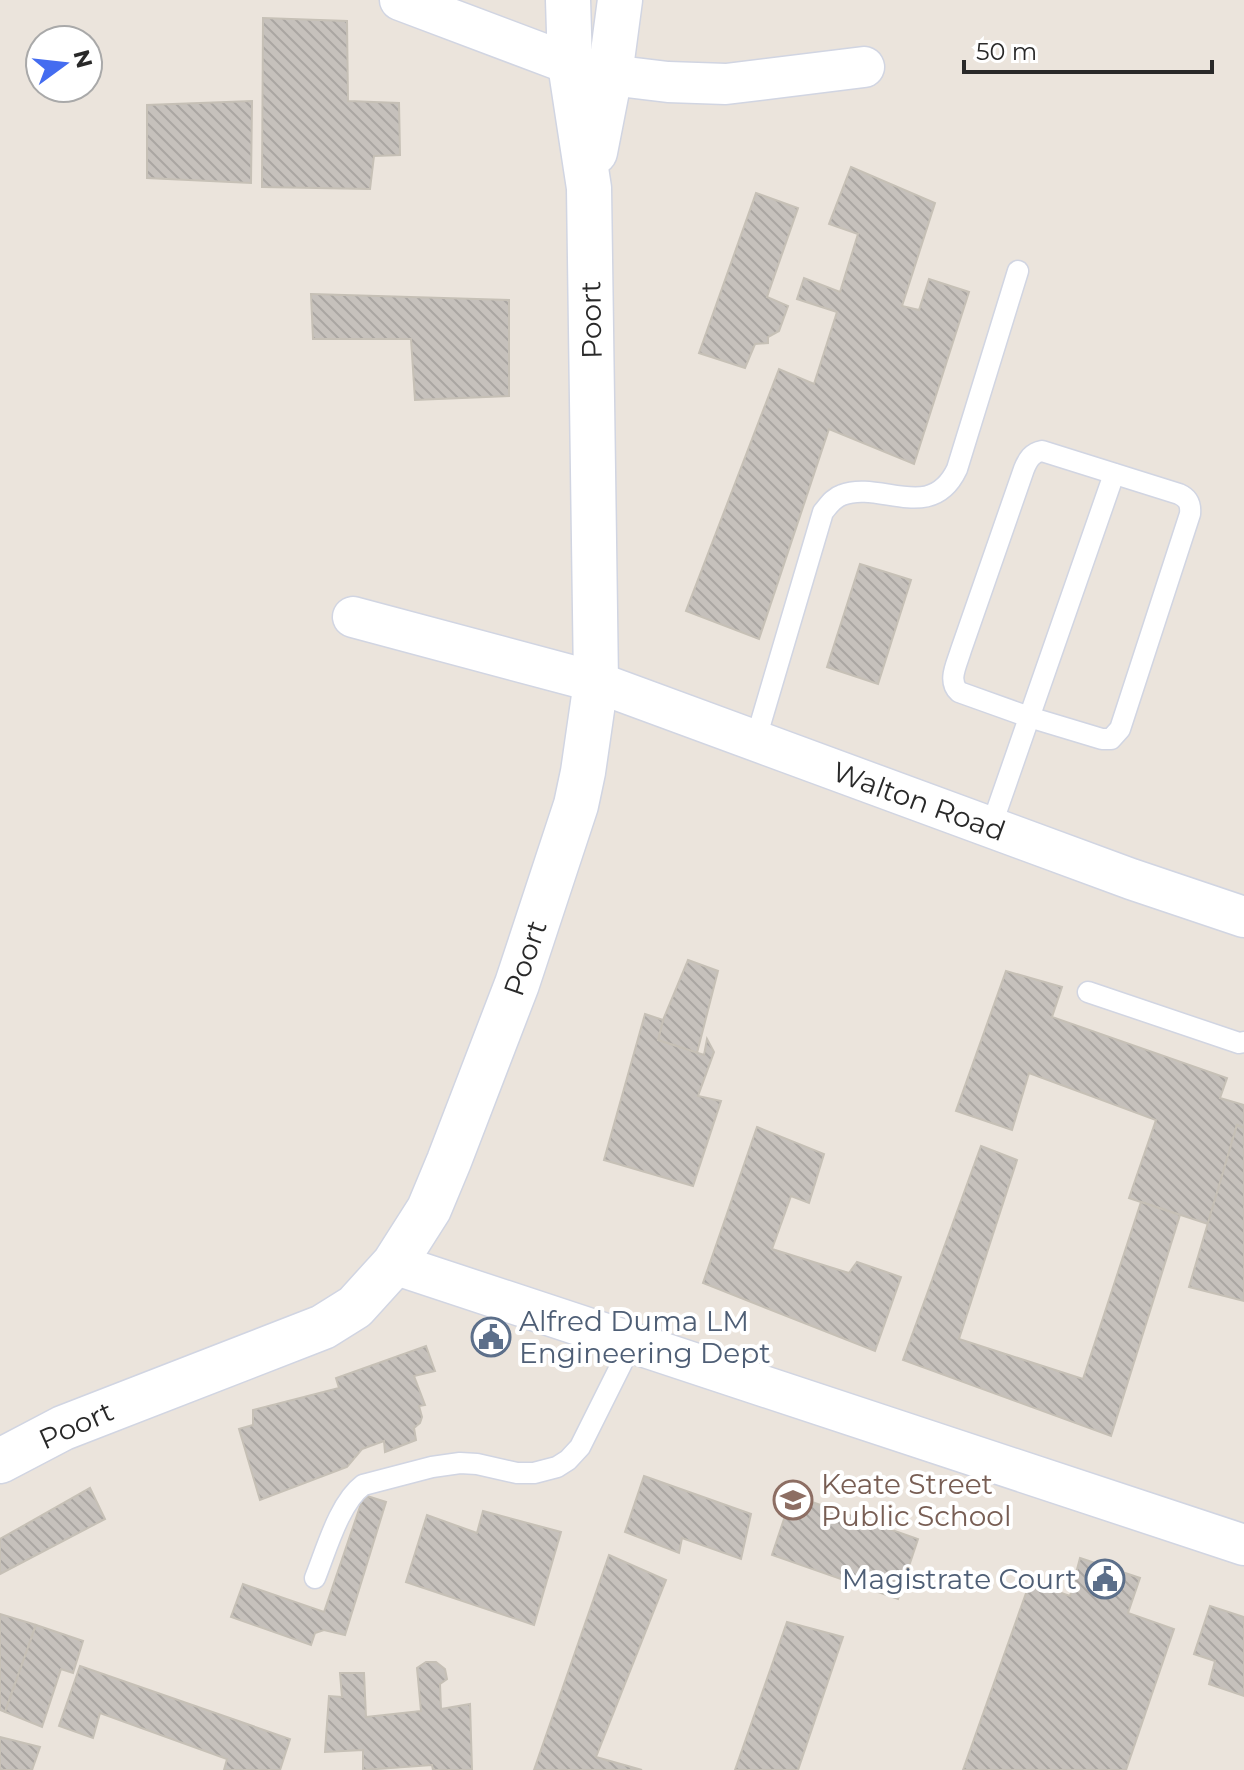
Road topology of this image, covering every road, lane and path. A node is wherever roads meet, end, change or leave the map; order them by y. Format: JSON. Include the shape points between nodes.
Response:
{"nodes":[{"id":1,"x":400,"y":0,"type":"edge"},
{"id":2,"x":568,"y":0,"type":"edge"},
{"id":3,"x":620,"y":0,"type":"edge"},
{"id":4,"x":864,"y":67,"type":"dead end"},
{"id":5,"x":590,"y":69,"type":"junction"},
{"id":6,"x":1018,"y":271,"type":"dead end"},
{"id":7,"x":1114,"y":474,"type":"junction"},
{"id":8,"x":353,"y":617,"type":"dead end"},
{"id":9,"x":596,"y":682,"type":"junction"},
{"id":10,"x":1029,"y":717,"type":"junction"},
{"id":11,"x":755,"y":742,"type":"junction"},
{"id":12,"x":991,"y":827,"type":"junction"},
{"id":13,"x":1244,"y":917,"type":"edge"},
{"id":14,"x":1088,"y":992,"type":"dead end"},
{"id":15,"x":1244,"y":1042,"type":"edge"},
{"id":16,"x":394,"y":1264,"type":"junction"},
{"id":17,"x":632,"y":1343,"type":"junction"},
{"id":18,"x":0,"y":1461,"type":"edge"},
{"id":19,"x":1244,"y":1545,"type":"edge"},
{"id":20,"x":315,"y":1578,"type":"dead end"}],
"edges":[{"from":1,"to":5,"type":"street"},
{"from":2,"to":5,"type":"street","name":"Poort"},
{"from":3,"to":5,"type":"street","name":"Poort"},
{"from":4,"to":5,"type":"street","via":[[714,85]]},
{"from":5,"to":9,"type":"street","name":"Poort"},
{"from":6,"to":11,"type":"lane","via":[[951,482],[926,496],[841,495],[823,512]]},
{"from":7,"to":10,"type":"lane"},
{"from":7,"to":10,"type":"lane","via":[[1042,451],[1033,454],[1003,529],[953,686]]},
{"from":7,"to":10,"type":"lane","via":[[1185,497],[1191,507],[1120,729],[1111,739],[1102,739]]},
{"from":8,"to":9,"type":"street","name":"Walton Road"},
{"from":9,"to":11,"type":"street","name":"Walton Road"},
{"from":9,"to":16,"type":"street","name":"Poort","via":[[576,805],[517,984],[429,1209]]},
{"from":10,"to":12,"type":"lane"},
{"from":11,"to":12,"type":"street","name":"Walton Road"},
{"from":12,"to":13,"type":"street","name":"Walton Road"},
{"from":14,"to":15,"type":"lane"},
{"from":16,"to":17,"type":"street"},
{"from":16,"to":18,"type":"street","name":"Poort","via":[[355,1307],[323,1327],[63,1428]]},
{"from":17,"to":19,"type":"street"},
{"from":17,"to":20,"type":"lane","via":[[589,1432],[568,1460],[534,1473],[448,1464],[368,1483],[347,1502]]}]}
